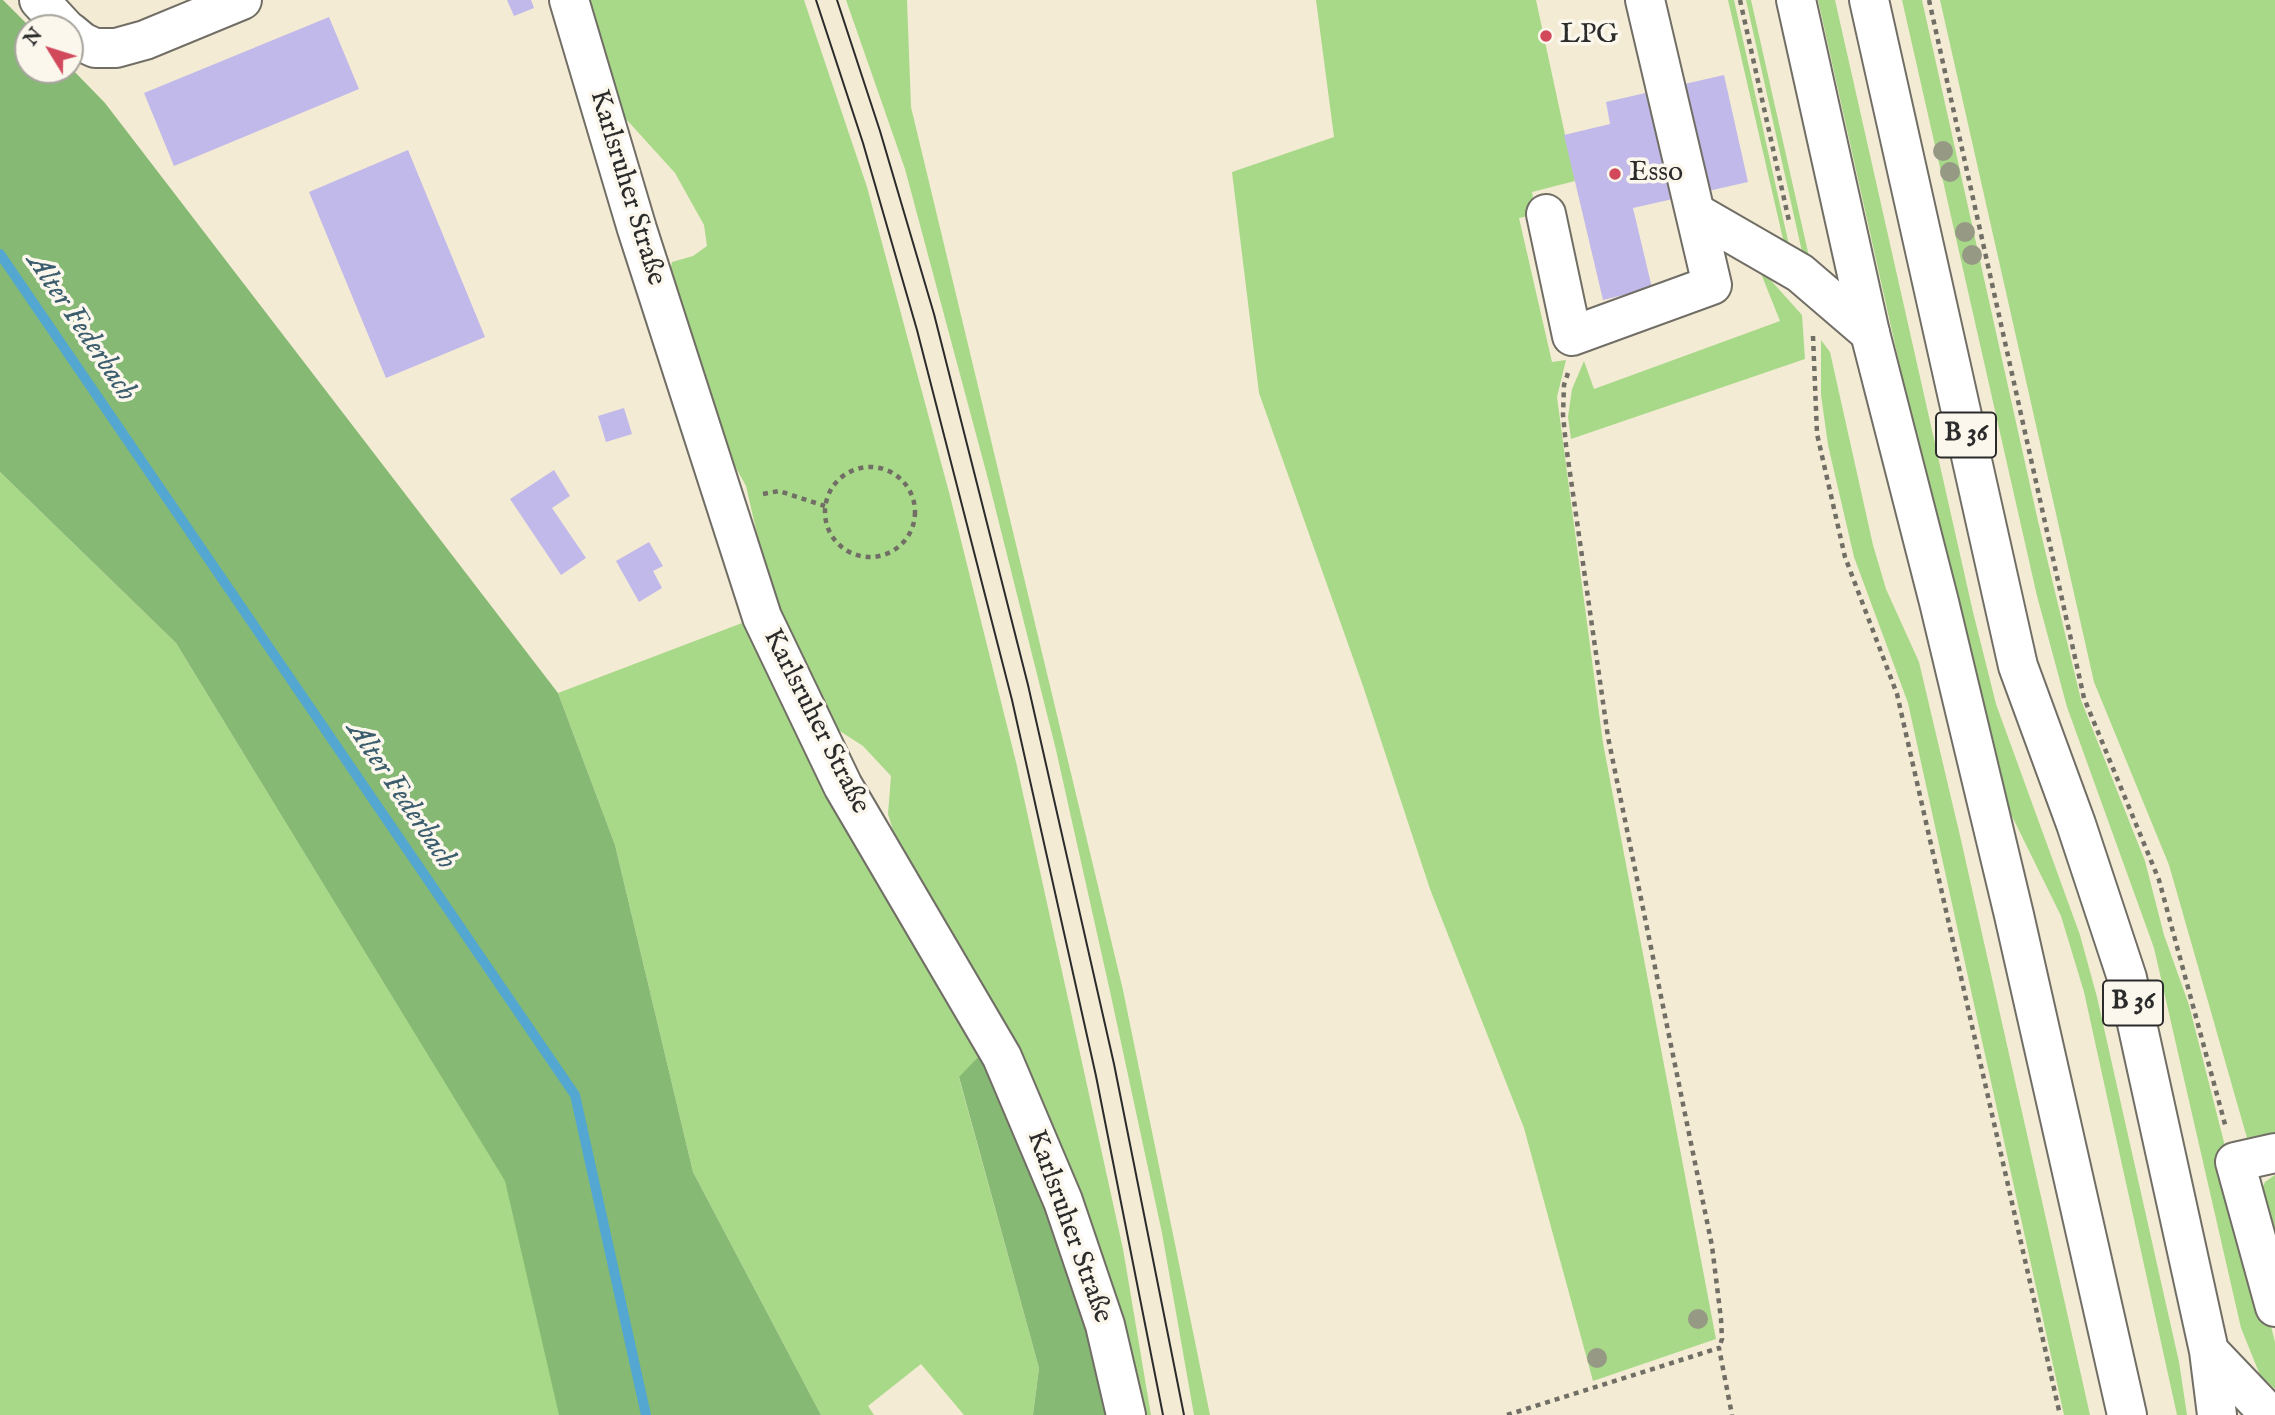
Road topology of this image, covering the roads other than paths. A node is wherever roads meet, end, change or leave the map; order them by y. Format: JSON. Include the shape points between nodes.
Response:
{"nodes":[{"id":1,"x":39,"y":0,"type":"edge"},
{"id":2,"x":242,"y":0,"type":"edge"},
{"id":3,"x":569,"y":0,"type":"edge"},
{"id":4,"x":1645,"y":0,"type":"edge"},
{"id":5,"x":1796,"y":0,"type":"edge"},
{"id":6,"x":1869,"y":0,"type":"edge"},
{"id":7,"x":52,"y":14,"type":"edge"},
{"id":8,"x":84,"y":41,"type":"edge"},
{"id":9,"x":1696,"y":213,"type":"junction"},
{"id":10,"x":1546,"y":214,"type":"dead end"},
{"id":11,"x":1870,"y":333,"type":"junction"},
{"id":12,"x":2275,"y":1153,"type":"edge"},
{"id":13,"x":2275,"y":1307,"type":"edge"},
{"id":14,"x":2209,"y":1351,"type":"junction"},
{"id":15,"x":1126,"y":1415,"type":"edge"},
{"id":16,"x":2127,"y":1415,"type":"edge"},
{"id":17,"x":2217,"y":1415,"type":"edge"},
{"id":18,"x":2270,"y":1415,"type":"edge"}],
"edges":[{"from":1,"to":7,"type":"main road"},
{"from":2,"to":8,"type":"main road","via":[[116,48],[95,48]]},
{"from":3,"to":15,"type":"main road","name":"Karlsruher Straße","via":[[762,617],[843,786],[1002,1057],[1063,1201],[1105,1325]]},
{"from":4,"to":9,"type":"main road"},
{"from":5,"to":11,"type":"main road","number":"B 36"},
{"from":6,"to":14,"type":"main road","number":"B 36","via":[[2018,666],[2127,978]]},
{"from":9,"to":10,"type":"main road","via":[[1712,285],[1572,336]]},
{"from":9,"to":11,"type":"main road","via":[[1800,273]]},
{"from":11,"to":16,"type":"main road","number":"B 36","via":[[2008,889]]},
{"from":12,"to":13,"type":"main road","via":[[2235,1162]]},
{"from":14,"to":17,"type":"main road","number":"B 36"},
{"from":14,"to":18,"type":"main road"}]}
